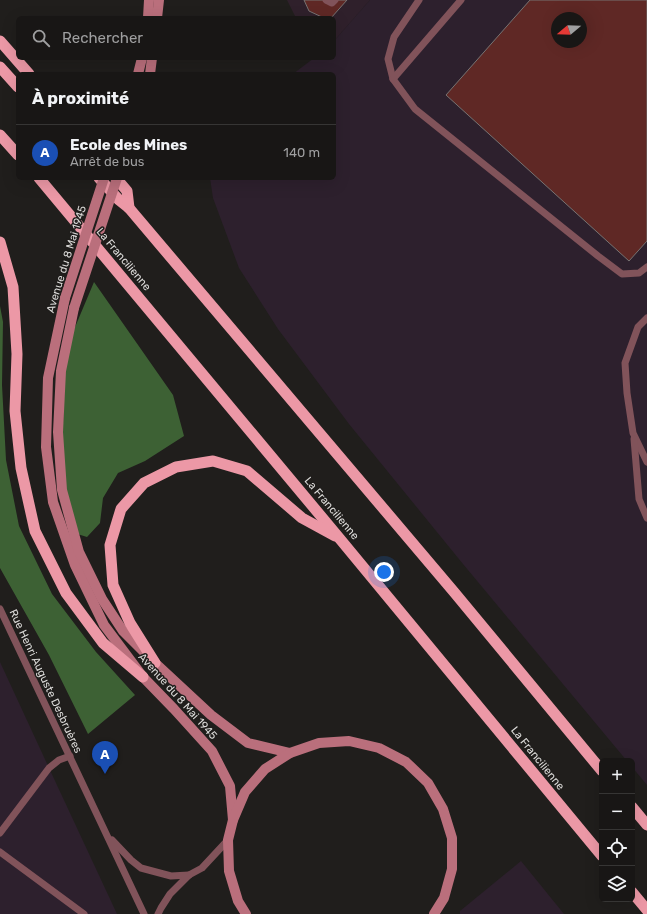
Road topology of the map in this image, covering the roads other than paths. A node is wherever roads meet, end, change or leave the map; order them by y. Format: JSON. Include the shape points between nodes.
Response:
{"nodes":[{"id":1,"x":149,"y":0,"type":"edge"},
{"id":2,"x":159,"y":0,"type":"edge"},
{"id":3,"x":326,"y":0,"type":"edge"},
{"id":4,"x":334,"y":0,"type":"edge"},
{"id":5,"x":419,"y":0,"type":"edge"},
{"id":6,"x":461,"y":0,"type":"edge"},
{"id":7,"x":148,"y":16,"type":"edge"},
{"id":8,"x":157,"y":16,"type":"edge"},
{"id":9,"x":0,"y":41,"type":"edge"},
{"id":10,"x":16,"y":59,"type":"edge"},
{"id":11,"x":17,"y":60,"type":"edge"},
{"id":12,"x":142,"y":60,"type":"edge"},
{"id":13,"x":152,"y":60,"type":"edge"},
{"id":14,"x":0,"y":67,"type":"edge"},
{"id":15,"x":27,"y":72,"type":"edge"},
{"id":16,"x":138,"y":72,"type":"edge"},
{"id":17,"x":150,"y":72,"type":"edge"},
{"id":18,"x":393,"y":79,"type":"junction"},
{"id":19,"x":16,"y":85,"type":"edge"},
{"id":20,"x":0,"y":135,"type":"edge"},
{"id":21,"x":16,"y":153,"type":"edge"},
{"id":22,"x":41,"y":180,"type":"edge"},
{"id":23,"x":101,"y":180,"type":"edge"},
{"id":24,"x":103,"y":180,"type":"edge"},
{"id":25,"x":116,"y":180,"type":"edge"},
{"id":26,"x":119,"y":180,"type":"edge"},
{"id":27,"x":128,"y":208,"type":"junction"},
{"id":28,"x":0,"y":242,"type":"edge"},
{"id":29,"x":647,"y":268,"type":"edge"},
{"id":30,"x":647,"y":318,"type":"edge"},
{"id":31,"x":633,"y":433,"type":"junction"},
{"id":32,"x":647,"y":462,"type":"edge"},
{"id":33,"x":647,"y":518,"type":"edge"},
{"id":34,"x":340,"y":539,"type":"junction"},
{"id":35,"x":0,"y":610,"type":"edge"},
{"id":36,"x":155,"y":663,"type":"junction"},
{"id":37,"x":143,"y":677,"type":"junction"},
{"id":38,"x":290,"y":752,"type":"junction"},
{"id":39,"x":70,"y":756,"type":"junction"},
{"id":40,"x":599,"y":767,"type":"edge"},
{"id":41,"x":635,"y":811,"type":"edge"},
{"id":42,"x":233,"y":820,"type":"junction"},
{"id":43,"x":647,"y":825,"type":"edge"},
{"id":44,"x":0,"y":833,"type":"edge"},
{"id":45,"x":106,"y":833,"type":"junction"},
{"id":46,"x":228,"y":840,"type":"junction"},
{"id":47,"x":0,"y":852,"type":"edge"},
{"id":48,"x":599,"y":852,"type":"edge"},
{"id":49,"x":189,"y":875,"type":"junction"},
{"id":50,"x":635,"y":896,"type":"edge"},
{"id":51,"x":647,"y":910,"type":"edge"},
{"id":52,"x":84,"y":914,"type":"edge"},
{"id":53,"x":144,"y":914,"type":"edge"},
{"id":54,"x":158,"y":914,"type":"edge"},
{"id":55,"x":246,"y":914,"type":"edge"},
{"id":56,"x":434,"y":914,"type":"edge"}],
"edges":[{"from":1,"to":7,"type":"main road"},
{"from":2,"to":8,"type":"main road"},
{"from":3,"to":4,"type":"lane","via":[[332,3]]},
{"from":5,"to":18,"type":"lane","via":[[394,38],[388,59]]},
{"from":6,"to":18,"type":"lane"},
{"from":9,"to":10,"type":"highway"},
{"from":11,"to":15,"type":"highway"},
{"from":12,"to":16,"type":"main road"},
{"from":13,"to":17,"type":"main road"},
{"from":14,"to":19,"type":"highway"},
{"from":18,"to":29,"type":"lane","via":[[415,109],[622,274],[639,272]]},
{"from":20,"to":21,"type":"highway"},
{"from":22,"to":34,"type":"highway","name":"La Francilienne"},
{"from":23,"to":27,"type":"highway"},
{"from":24,"to":37,"type":"main road","name":"Avenue du 8 Mai 1945","bridge":true,"via":[[65,298],[48,378],[46,447],[53,502],[74,565],[104,625]]},
{"from":25,"to":36,"type":"main road","name":"Avenue du 8 Mai 1945","bridge":true,"via":[[74,308],[61,372],[58,432],[62,490],[79,552],[102,599],[123,631]]},
{"from":26,"to":27,"type":"highway","via":[[127,191]]},
{"from":27,"to":40,"type":"highway","via":[[449,586]]},
{"from":28,"to":37,"type":"highway","via":[[13,287],[17,354],[16,418],[21,468],[35,531],[66,593],[104,643]]},
{"from":30,"to":31,"type":"lane","via":[[638,327],[625,363]]},
{"from":31,"to":32,"type":"lane"},
{"from":31,"to":33,"type":"lane","via":[[639,498]]},
{"from":34,"to":36,"type":"highway","via":[[302,518],[247,471],[213,461],[176,467],[144,483],[121,509],[110,551],[113,586],[130,623]]},
{"from":34,"to":48,"type":"highway","name":"La Francilienne"},
{"from":35,"to":39,"type":"lane","name":"Rue Henri Auguste Desbruères"},
{"from":36,"to":38,"type":"main road","name":"Avenue du 8 Mai 1945","via":[[210,715],[248,743]]},
{"from":37,"to":42,"type":"main road","name":"Avenue du 8 Mai 1945","via":[[212,751],[230,786]]},
{"from":38,"to":42,"type":"main road","name":"Avenue du 8 Mai 1945","via":[[265,769],[245,792]]},
{"from":38,"to":56,"type":"main road","name":"Avenue du 8 Mai 1945","via":[[319,743],[349,741],[379,748],[406,762],[428,783],[444,809],[452,838],[452,869],[444,898]]},
{"from":39,"to":44,"type":"lane","via":[[49,768]]},
{"from":39,"to":45,"type":"lane","name":"Rue Henri Auguste Desbruères"},
{"from":41,"to":43,"type":"highway"},
{"from":42,"to":46,"type":"main road","name":"Avenue du 8 Mai 1945"},
{"from":45,"to":49,"type":"lane","via":[[141,868],[171,876]]},
{"from":45,"to":53,"type":"lane","name":"Rue Henri Auguste Desbruères"},
{"from":46,"to":49,"type":"lane","via":[[202,868]]},
{"from":46,"to":55,"type":"main road","name":"Avenue du 8 Mai 1945","via":[[229,871],[238,901]]},
{"from":47,"to":52,"type":"lane"},
{"from":49,"to":54,"type":"lane","via":[[170,894]]},
{"from":50,"to":51,"type":"highway"}]}
